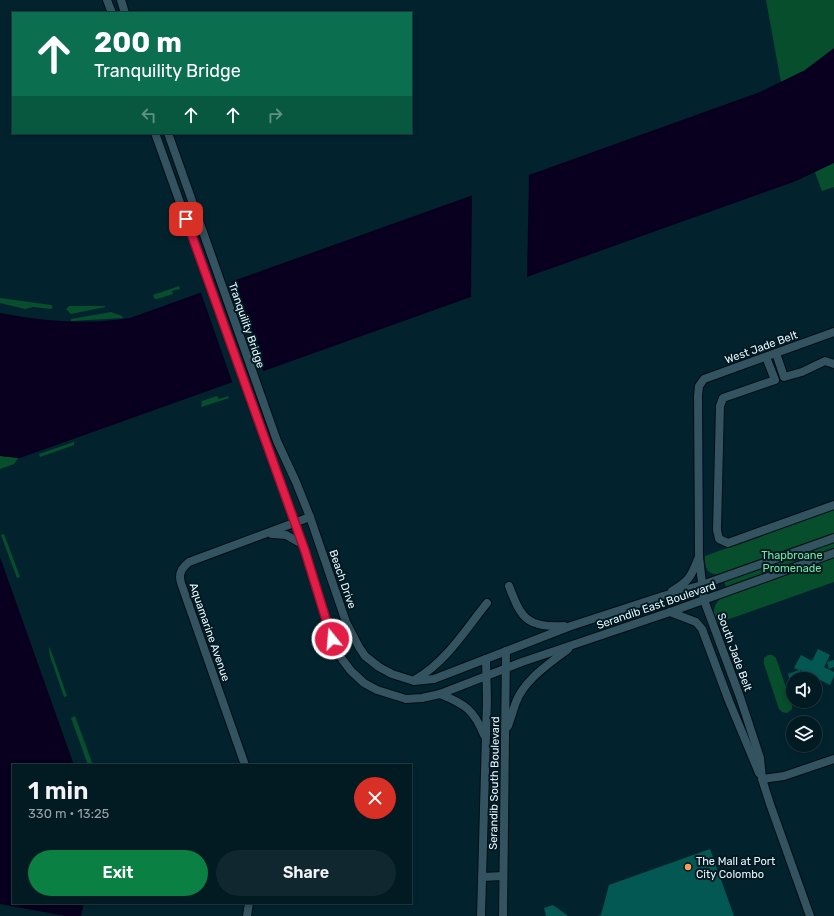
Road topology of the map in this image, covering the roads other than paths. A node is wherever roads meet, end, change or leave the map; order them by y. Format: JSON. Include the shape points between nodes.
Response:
{"nodes":[{"id":1,"x":107,"y":0,"type":"edge"},
{"id":2,"x":121,"y":0,"type":"edge"},
{"id":3,"x":112,"y":12,"type":"edge"},
{"id":4,"x":125,"y":12,"type":"edge"},
{"id":5,"x":155,"y":134,"type":"edge"},
{"id":6,"x":168,"y":134,"type":"edge"},
{"id":7,"x":834,"y":332,"type":"edge"},
{"id":8,"x":776,"y":353,"type":"junction"},
{"id":9,"x":766,"y":356,"type":"junction"},
{"id":10,"x":834,"y":364,"type":"edge"},
{"id":11,"x":257,"y":384,"type":"joint"},
{"id":12,"x":699,"y":386,"type":"joint"},
{"id":13,"x":834,"y":505,"type":"edge"},
{"id":14,"x":310,"y":517,"type":"junction"},
{"id":15,"x":295,"y":524,"type":"junction"},
{"id":16,"x":266,"y":534,"type":"junction"},
{"id":17,"x":834,"y":538,"type":"edge"},
{"id":18,"x":302,"y":544,"type":"junction"},
{"id":19,"x":834,"y":553,"type":"edge"},
{"id":20,"x":699,"y":557,"type":"junction"},
{"id":21,"x":702,"y":585,"type":"junction"},
{"id":22,"x":509,"y":586,"type":"dead end"},
{"id":23,"x":663,"y":596,"type":"junction"},
{"id":24,"x":704,"y":600,"type":"junction"},
{"id":25,"x":487,"y":603,"type":"dead end"},
{"id":26,"x":670,"y":612,"type":"junction"},
{"id":27,"x":571,"y":626,"type":"junction"},
{"id":28,"x":574,"y":645,"type":"junction"},
{"id":29,"x":506,"y":651,"type":"junction"},
{"id":30,"x":486,"y":659,"type":"junction"},
{"id":31,"x":506,"y":669,"type":"junction"},
{"id":32,"x":486,"y":676,"type":"junction"},
{"id":33,"x":414,"y":681,"type":"junction"},
{"id":34,"x":440,"y":694,"type":"junction"},
{"id":35,"x":506,"y":734,"type":"junction"},
{"id":36,"x":486,"y":740,"type":"junction"},
{"id":37,"x":834,"y":759,"type":"edge"},
{"id":38,"x":245,"y":764,"type":"edge"},
{"id":39,"x":762,"y":779,"type":"junction"},
{"id":40,"x":503,"y":876,"type":"junction"},
{"id":41,"x":482,"y":877,"type":"junction"},
{"id":42,"x":249,"y":904,"type":"edge"},
{"id":43,"x":247,"y":916,"type":"edge"},
{"id":44,"x":481,"y":916,"type":"edge"},
{"id":45,"x":503,"y":916,"type":"edge"},
{"id":46,"x":810,"y":916,"type":"edge"}],
"edges":[{"from":1,"to":3,"type":"street"},
{"from":2,"to":4,"type":"street"},
{"from":5,"to":15,"type":"street","name":"Tranquility Bridge"},
{"from":6,"to":11,"type":"street","name":"Tranquility Bridge"},
{"from":7,"to":8,"type":"street","name":"West Jade Belt"},
{"from":8,"to":9,"type":"street","name":"West Jade Belt"},
{"from":8,"to":10,"type":"street","via":[[784,377],[825,361]]},
{"from":9,"to":12,"type":"street","name":"West Jade Belt","via":[[704,379]]},
{"from":9,"to":13,"type":"street","via":[[775,380],[724,398],[720,406],[717,530],[719,539],[728,543]]},
{"from":11,"to":14,"type":"street","name":"Beach Drive"},
{"from":12,"to":20,"type":"street","name":"South Jade Belt"},
{"from":14,"to":15,"type":"street","name":"Aquamarine Avenue"},
{"from":14,"to":33,"type":"street","name":"Beach Drive","via":[[346,622],[359,648],[379,667]]},
{"from":15,"to":16,"type":"street","name":"Aquamarine Avenue"},
{"from":15,"to":18,"type":"street"},
{"from":16,"to":18,"type":"street","via":[[286,534]]},
{"from":16,"to":38,"type":"street","name":"Aquamarine Avenue","via":[[190,562],[181,569],[180,574]]},
{"from":17,"to":21,"type":"street","name":"Serandib East Boulevard"},
{"from":18,"to":34,"type":"street","via":[[332,639],[351,671],[364,683],[377,690],[406,699]]},
{"from":19,"to":24,"type":"street","name":"Serandib East Boulevard"},
{"from":20,"to":21,"type":"street","name":"South Jade Belt"},
{"from":20,"to":23,"type":"street","via":[[693,574],[686,582]]},
{"from":21,"to":23,"type":"street","name":"Serandib East Boulevard"},
{"from":21,"to":24,"type":"street","name":"South Jade Belt"},
{"from":22,"to":27,"type":"street","via":[[521,614],[529,621],[548,627]]},
{"from":23,"to":27,"type":"street","name":"Serandib East Boulevard"},
{"from":24,"to":26,"type":"street","name":"Serandib East Boulevard"},
{"from":24,"to":39,"type":"street","name":"South Jade Belt","via":[[760,758]]},
{"from":25,"to":33,"type":"street","via":[[434,667]]},
{"from":26,"to":28,"type":"street","name":"Serandib East Boulevard"},
{"from":26,"to":39,"type":"street","via":[[696,622],[702,629],[729,702]]},
{"from":27,"to":29,"type":"street","name":"Serandib East Boulevard"},
{"from":28,"to":31,"type":"street","name":"Serandib East Boulevard"},
{"from":28,"to":35,"type":"street","via":[[541,669],[529,682],[516,701]]},
{"from":29,"to":30,"type":"street","name":"Serandib East Boulevard"},
{"from":29,"to":31,"type":"street","name":"Serandib South Boulevard"},
{"from":30,"to":32,"type":"street","name":"Serandib South Boulevard"},
{"from":30,"to":33,"type":"street","name":"Beach Drive","via":[[434,678]]},
{"from":31,"to":32,"type":"street","name":"Serandib East Boulevard"},
{"from":31,"to":35,"type":"street","name":"Serandib South Boulevard"},
{"from":32,"to":34,"type":"street"},
{"from":32,"to":36,"type":"street","name":"Serandib South Boulevard"},
{"from":34,"to":36,"type":"street","via":[[463,704],[474,714]]},
{"from":35,"to":40,"type":"street","name":"Serandib South Boulevard"},
{"from":36,"to":41,"type":"street","name":"Serandib South Boulevard"},
{"from":37,"to":39,"type":"street","via":[[784,776]]},
{"from":39,"to":46,"type":"street","name":"South Jade Belt"},
{"from":40,"to":41,"type":"street"},
{"from":40,"to":45,"type":"street","name":"Serandib South Boulevard"},
{"from":41,"to":44,"type":"street","name":"Serandib South Boulevard"},
{"from":42,"to":43,"type":"street"}]}
